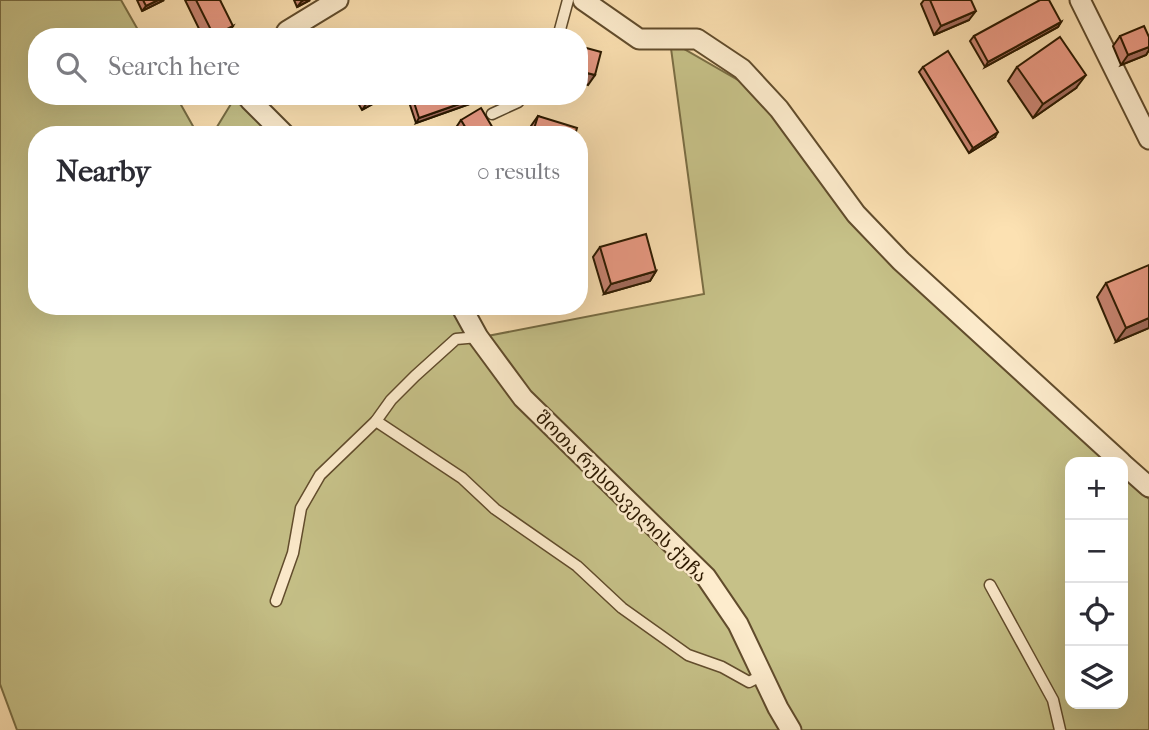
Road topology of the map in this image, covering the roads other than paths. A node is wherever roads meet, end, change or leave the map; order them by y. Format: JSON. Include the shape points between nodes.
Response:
{"nodes":[{"id":1,"x":338,"y":0,"type":"edge"},
{"id":2,"x":568,"y":0,"type":"edge"},
{"id":3,"x":583,"y":0,"type":"edge"},
{"id":4,"x":1080,"y":0,"type":"edge"},
{"id":5,"x":293,"y":28,"type":"edge"},
{"id":6,"x":560,"y":28,"type":"edge"},
{"id":7,"x":255,"y":105,"type":"edge"},
{"id":8,"x":512,"y":105,"type":"edge"},
{"id":9,"x":492,"y":114,"type":"dead end"},
{"id":10,"x":276,"y":126,"type":"edge"},
{"id":11,"x":1149,"y":139,"type":"edge"},
{"id":12,"x":466,"y":315,"type":"edge"},
{"id":13,"x":478,"y":337,"type":"junction"},
{"id":14,"x":376,"y":421,"type":"junction"},
{"id":15,"x":1115,"y":457,"type":"edge"},
{"id":16,"x":1128,"y":468,"type":"edge"},
{"id":17,"x":1149,"y":487,"type":"edge"},
{"id":18,"x":990,"y":585,"type":"dead end"},
{"id":19,"x":276,"y":601,"type":"dead end"},
{"id":20,"x":763,"y":675,"type":"junction"},
{"id":21,"x":791,"y":730,"type":"edge"},
{"id":22,"x":1060,"y":730,"type":"edge"}],
"edges":[{"from":1,"to":5,"type":"street"},
{"from":2,"to":6,"type":"lane"},
{"from":3,"to":15,"type":"street","via":[[639,39],[698,39],[742,69],[779,109],[856,214],[901,261]]},
{"from":4,"to":11,"type":"street"},
{"from":7,"to":10,"type":"street"},
{"from":8,"to":9,"type":"lane"},
{"from":12,"to":13,"type":"street","name":"შოთა რუსთაველის ქუჩა"},
{"from":13,"to":14,"type":"lane","via":[[456,339],[399,392]]},
{"from":13,"to":20,"type":"street","name":"შოთა რუსთაველის ქუჩა","via":[[523,398],[706,577],[738,624]]},
{"from":14,"to":19,"type":"lane","via":[[320,475],[302,508]]},
{"from":14,"to":20,"type":"lane","via":[[462,478],[495,509],[577,566],[622,608],[688,655],[749,682]]},
{"from":16,"to":17,"type":"street"},
{"from":18,"to":22,"type":"lane","via":[[1053,700]]},
{"from":20,"to":21,"type":"street","name":"შოთა რუსთაველის ქუჩა"}]}
